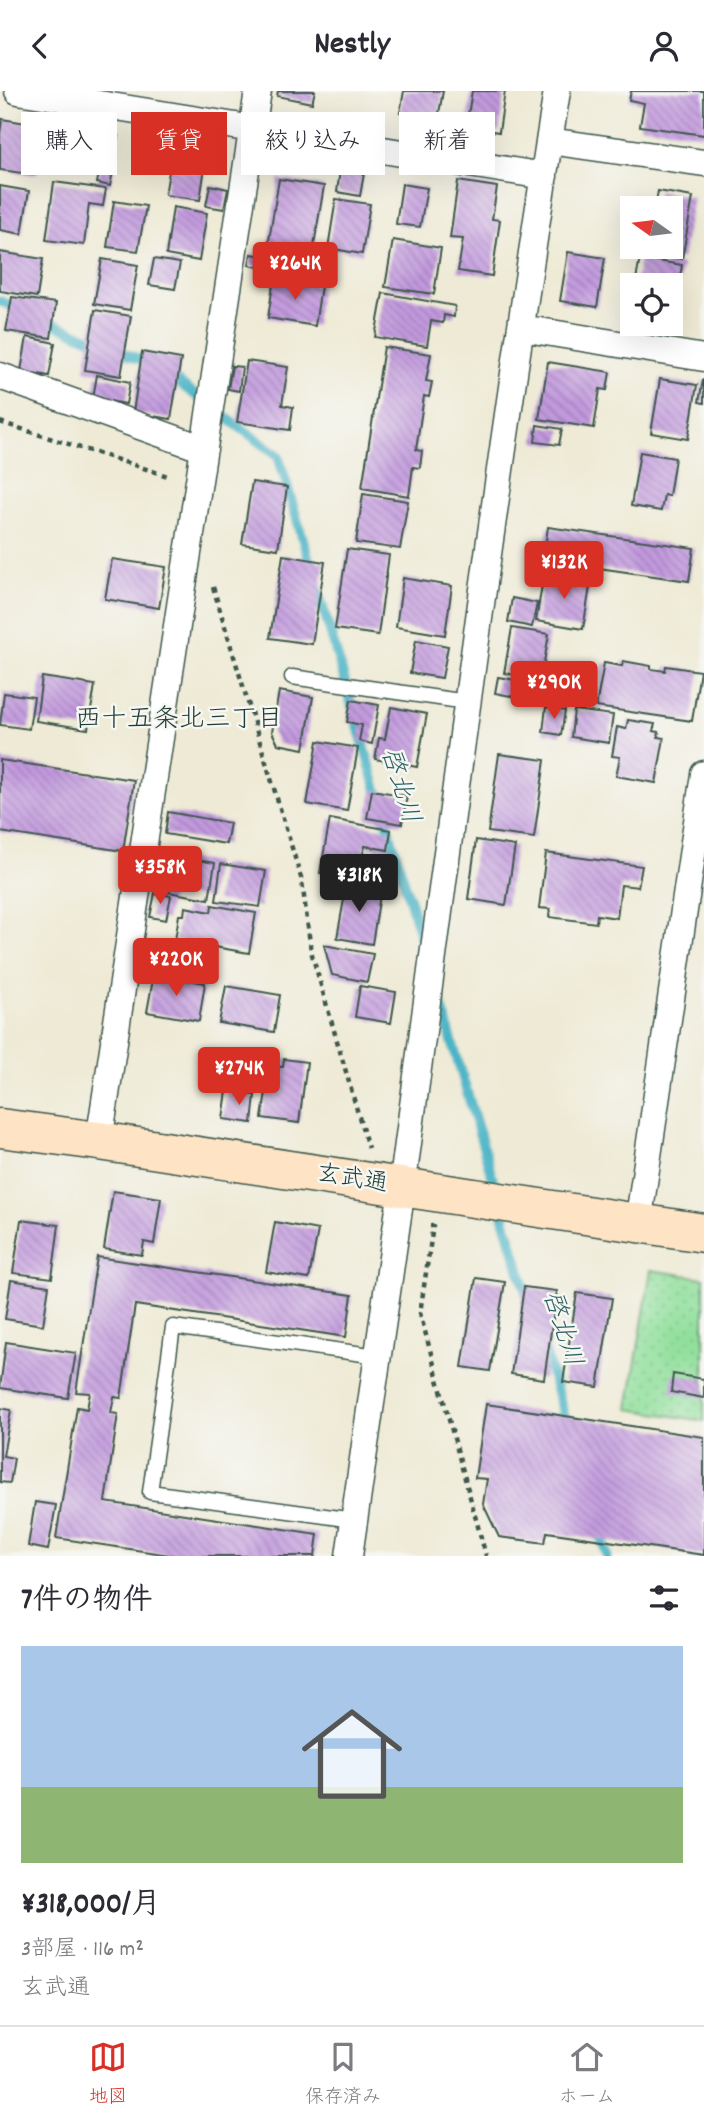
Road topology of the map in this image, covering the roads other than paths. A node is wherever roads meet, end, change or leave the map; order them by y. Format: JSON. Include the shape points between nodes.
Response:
{"nodes":[{"id":1,"x":18,"y":91,"type":"edge"},
{"id":2,"x":258,"y":91,"type":"edge"},
{"id":3,"x":557,"y":91,"type":"edge"},
{"id":4,"x":255,"y":112,"type":"edge"},
{"id":5,"x":241,"y":126,"type":"edge"},
{"id":6,"x":549,"y":141,"type":"junction"},
{"id":7,"x":385,"y":150,"type":"edge"},
{"id":8,"x":704,"y":163,"type":"edge"},
{"id":9,"x":246,"y":175,"type":"edge"},
{"id":10,"x":544,"y":176,"type":"junction"},
{"id":11,"x":521,"y":328,"type":"junction"},
{"id":12,"x":704,"y":358,"type":"edge"},
{"id":13,"x":0,"y":376,"type":"edge"},
{"id":14,"x":204,"y":449,"type":"junction"},
{"id":15,"x":292,"y":677,"type":"dead end"},
{"id":16,"x":467,"y":702,"type":"junction"},
{"id":17,"x":704,"y":774,"type":"edge"},
{"id":18,"x":697,"y":875,"type":"edge"},
{"id":19,"x":0,"y":1128,"type":"edge"},
{"id":20,"x":99,"y":1141,"type":"junction"},
{"id":21,"x":399,"y":1205,"type":"junction"},
{"id":22,"x":638,"y":1224,"type":"junction"},
{"id":23,"x":704,"y":1233,"type":"edge"},
{"id":24,"x":377,"y":1356,"type":"junction"},
{"id":25,"x":354,"y":1520,"type":"junction"},
{"id":26,"x":349,"y":1556,"type":"edge"}],
"edges":[{"from":1,"to":5,"type":"street"},
{"from":2,"to":4,"type":"street"},
{"from":3,"to":6,"type":"street"},
{"from":6,"to":8,"type":"street"},
{"from":6,"to":10,"type":"street"},
{"from":7,"to":10,"type":"street"},
{"from":9,"to":14,"type":"street"},
{"from":10,"to":11,"type":"street"},
{"from":11,"to":12,"type":"street"},
{"from":11,"to":16,"type":"street"},
{"from":13,"to":14,"type":"street"},
{"from":14,"to":20,"type":"street"},
{"from":15,"to":16,"type":"lane"},
{"from":16,"to":21,"type":"street"},
{"from":17,"to":18,"type":"street"},
{"from":18,"to":22,"type":"street"},
{"from":19,"to":20,"type":"street","name":"玄武通"},
{"from":20,"to":21,"type":"street","name":"玄武通"},
{"from":21,"to":22,"type":"street","name":"玄武通"},
{"from":21,"to":24,"type":"street"},
{"from":22,"to":23,"type":"street","name":"玄武通"},
{"from":24,"to":25,"type":"street"},
{"from":24,"to":25,"type":"lane","via":[[173,1327],[150,1492]]},
{"from":25,"to":26,"type":"street"}]}
